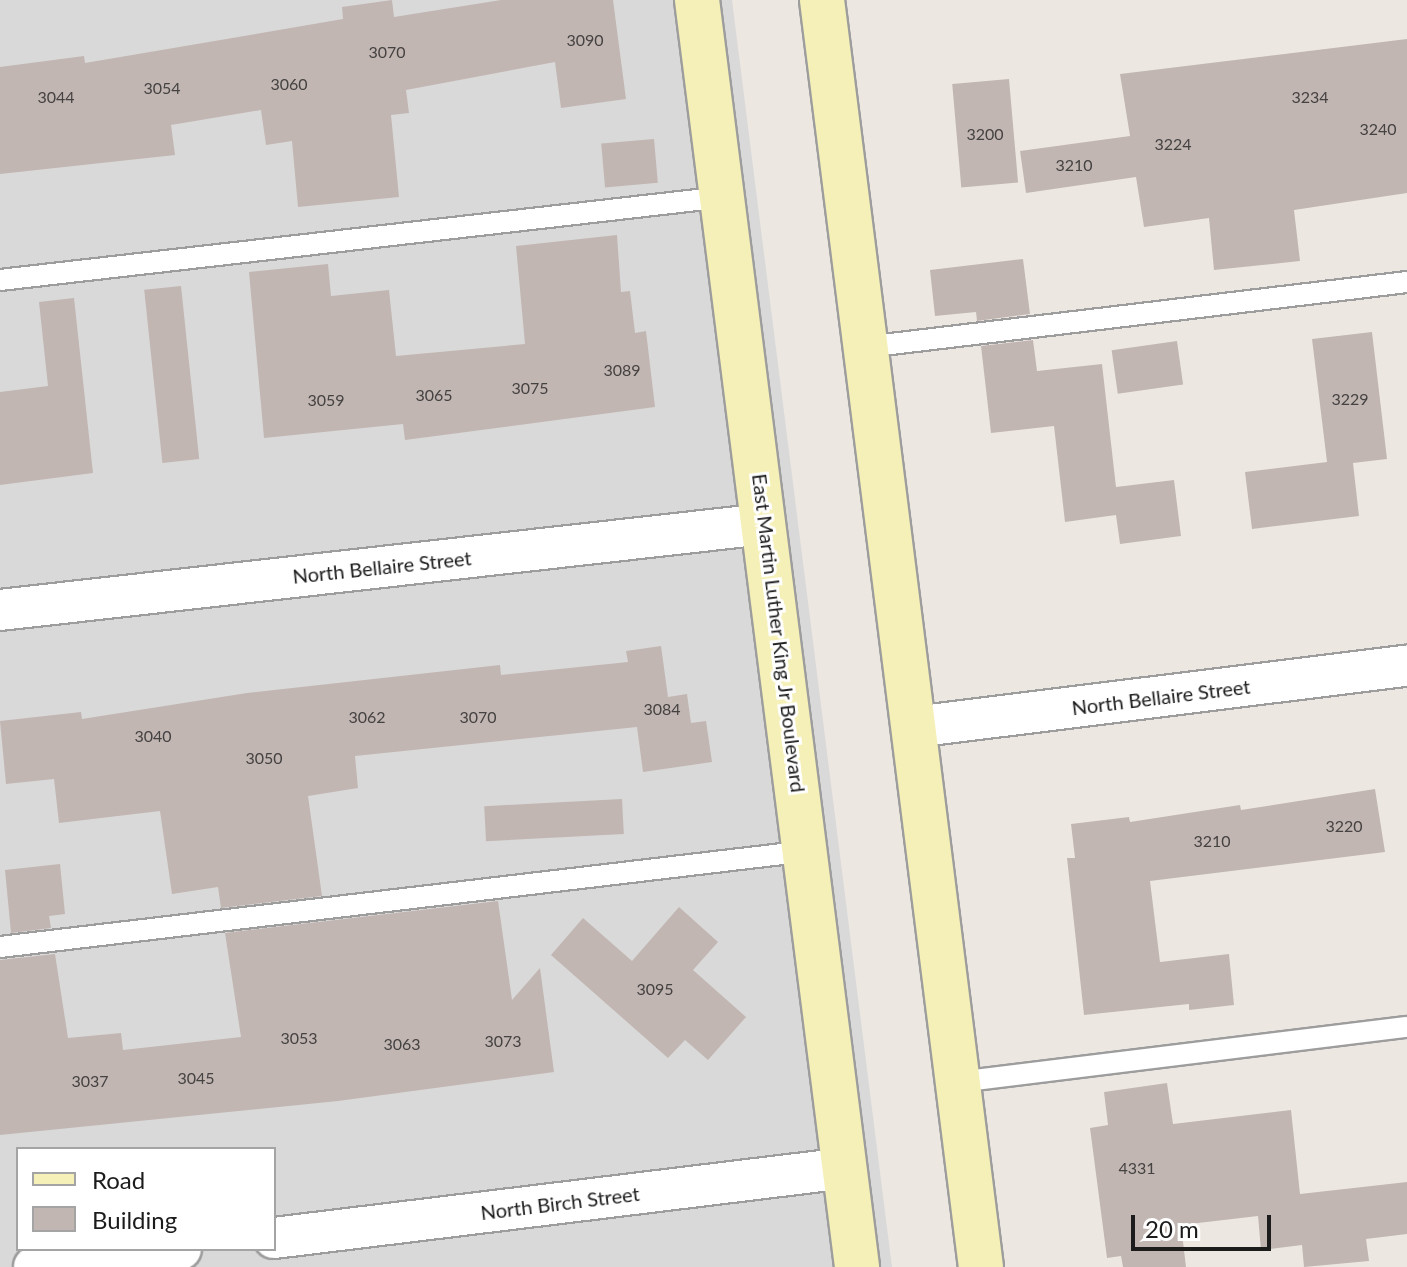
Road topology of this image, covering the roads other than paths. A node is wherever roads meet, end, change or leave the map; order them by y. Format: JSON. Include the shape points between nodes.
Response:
{"nodes":[{"id":1,"x":697,"y":0,"type":"edge"},
{"id":2,"x":822,"y":0,"type":"edge"},
{"id":3,"x":723,"y":197,"type":"junction"},
{"id":4,"x":0,"y":280,"type":"edge"},
{"id":5,"x":1407,"y":282,"type":"edge"},
{"id":6,"x":866,"y":347,"type":"junction"},
{"id":7,"x":764,"y":524,"type":"junction"},
{"id":8,"x":0,"y":610,"type":"edge"},
{"id":9,"x":1407,"y":666,"type":"edge"},
{"id":10,"x":914,"y":727,"type":"junction"},
{"id":11,"x":808,"y":851,"type":"junction"},
{"id":12,"x":0,"y":947,"type":"edge"},
{"id":13,"x":1407,"y":1027,"type":"edge"},
{"id":14,"x":958,"y":1082,"type":"junction"},
{"id":15,"x":846,"y":1168,"type":"junction"},
{"id":16,"x":276,"y":1238,"type":"edge"},
{"id":17,"x":165,"y":1251,"type":"edge"},
{"id":18,"x":34,"y":1267,"type":"edge"},
{"id":19,"x":857,"y":1267,"type":"edge"},
{"id":20,"x":981,"y":1267,"type":"edge"}],
"edges":[{"from":1,"to":3,"type":"main road","name":"East Martin Luther King Jr Boulevard"},
{"from":2,"to":6,"type":"main road"},
{"from":3,"to":4,"type":"lane"},
{"from":3,"to":7,"type":"main road","name":"East Martin Luther King Jr Boulevard"},
{"from":5,"to":6,"type":"lane"},
{"from":6,"to":10,"type":"main road"},
{"from":7,"to":8,"type":"street","name":"North Bellaire Street"},
{"from":7,"to":11,"type":"main road","name":"East Martin Luther King Jr Boulevard"},
{"from":9,"to":10,"type":"street","name":"North Bellaire Street"},
{"from":10,"to":14,"type":"main road"},
{"from":11,"to":12,"type":"lane"},
{"from":11,"to":15,"type":"main road","name":"East Martin Luther King Jr Boulevard"},
{"from":13,"to":14,"type":"lane"},
{"from":14,"to":20,"type":"main road"},
{"from":15,"to":16,"type":"street","name":"North Birch Street"},
{"from":15,"to":19,"type":"main road","name":"East Martin Luther King Jr Boulevard"},
{"from":17,"to":18,"type":"street"}]}
